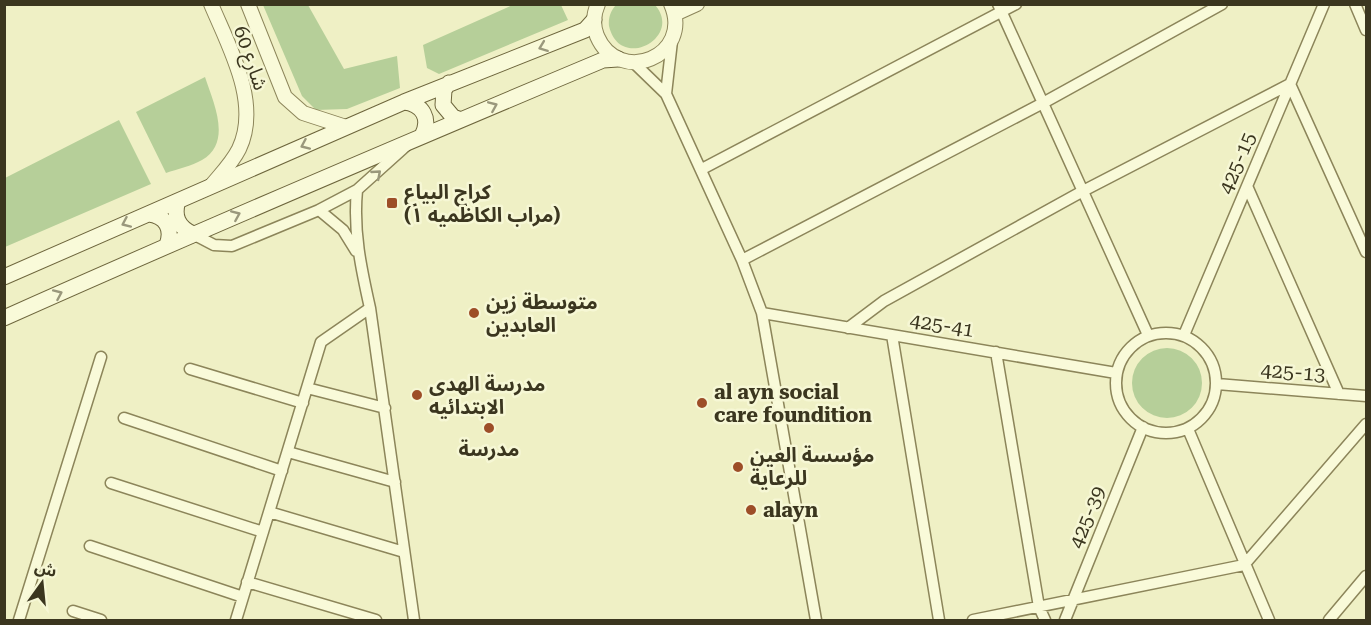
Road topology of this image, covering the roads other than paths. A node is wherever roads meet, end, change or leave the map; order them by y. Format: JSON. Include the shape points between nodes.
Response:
{"nodes":[{"id":1,"x":211,"y":4,"type":"edge"},
{"id":2,"x":248,"y":4,"type":"edge"},
{"id":3,"x":598,"y":4,"type":"edge"},
{"id":4,"x":697,"y":4,"type":"edge"},
{"id":5,"x":1016,"y":4,"type":"edge"},
{"id":6,"x":1222,"y":4,"type":"edge"},
{"id":7,"x":1324,"y":4,"type":"edge"},
{"id":8,"x":1355,"y":4,"type":"edge"},
{"id":9,"x":1000,"y":8,"type":"edge"},
{"id":10,"x":673,"y":9,"type":"edge"},
{"id":11,"x":594,"y":20,"type":"junction"},
{"id":12,"x":1366,"y":30,"type":"edge"},
{"id":13,"x":674,"y":35,"type":"junction"},
{"id":14,"x":618,"y":59,"type":"junction"},
{"id":15,"x":634,"y":63,"type":"junction"},
{"id":16,"x":449,"y":83,"type":"junction"},
{"id":17,"x":1290,"y":84,"type":"junction"},
{"id":18,"x":666,"y":94,"type":"junction"},
{"id":19,"x":404,"y":102,"type":"junction"},
{"id":20,"x":1043,"y":103,"type":"junction"},
{"id":21,"x":461,"y":120,"type":"junction"},
{"id":22,"x":346,"y":127,"type":"junction"},
{"id":23,"x":416,"y":139,"type":"junction"},
{"id":24,"x":702,"y":169,"type":"junction"},
{"id":25,"x":211,"y":186,"type":"junction"},
{"id":26,"x":1247,"y":186,"type":"junction"},
{"id":27,"x":357,"y":190,"type":"junction"},
{"id":28,"x":1083,"y":191,"type":"junction"},
{"id":29,"x":178,"y":201,"type":"junction"},
{"id":30,"x":319,"y":210,"type":"junction"},
{"id":31,"x":148,"y":214,"type":"junction"},
{"id":32,"x":192,"y":234,"type":"junction"},
{"id":33,"x":167,"y":245,"type":"junction"},
{"id":34,"x":1366,"y":252,"type":"edge"},
{"id":35,"x":358,"y":257,"type":"junction"},
{"id":36,"x":742,"y":260,"type":"junction"},
{"id":37,"x":4,"y":277,"type":"edge"},
{"id":38,"x":370,"y":308,"type":"junction"},
{"id":39,"x":762,"y":313,"type":"junction"},
{"id":40,"x":4,"y":318,"type":"edge"},
{"id":41,"x":848,"y":328,"type":"junction"},
{"id":42,"x":891,"y":335,"type":"junction"},
{"id":43,"x":1148,"y":335,"type":"junction"},
{"id":44,"x":1184,"y":335,"type":"junction"},
{"id":45,"x":996,"y":352,"type":"junction"},
{"id":46,"x":101,"y":357,"type":"dead end"},
{"id":47,"x":190,"y":369,"type":"dead end"},
{"id":48,"x":1116,"y":373,"type":"junction"},
{"id":49,"x":1217,"y":384,"type":"junction"},
{"id":50,"x":307,"y":388,"type":"junction"},
{"id":51,"x":1339,"y":394,"type":"junction"},
{"id":52,"x":1366,"y":396,"type":"edge"},
{"id":53,"x":303,"y":403,"type":"junction"},
{"id":54,"x":385,"y":408,"type":"junction"},
{"id":55,"x":124,"y":418,"type":"dead end"},
{"id":56,"x":1366,"y":424,"type":"edge"},
{"id":57,"x":1143,"y":428,"type":"junction"},
{"id":58,"x":1188,"y":429,"type":"junction"},
{"id":59,"x":288,"y":452,"type":"junction"},
{"id":60,"x":282,"y":471,"type":"junction"},
{"id":61,"x":395,"y":482,"type":"junction"},
{"id":62,"x":111,"y":483,"type":"dead end"},
{"id":63,"x":269,"y":512,"type":"junction"},
{"id":64,"x":263,"y":532,"type":"junction"},
{"id":65,"x":90,"y":546,"type":"dead end"},
{"id":66,"x":404,"y":552,"type":"junction"},
{"id":67,"x":1244,"y":565,"type":"junction"},
{"id":68,"x":1366,"y":576,"type":"edge"},
{"id":69,"x":247,"y":582,"type":"junction"},
{"id":70,"x":243,"y":597,"type":"junction"},
{"id":71,"x":1074,"y":598,"type":"junction"},
{"id":72,"x":1039,"y":607,"type":"junction"},
{"id":73,"x":73,"y":611,"type":"dead end"},
{"id":74,"x":19,"y":621,"type":"edge"},
{"id":75,"x":101,"y":621,"type":"edge"},
{"id":76,"x":236,"y":621,"type":"edge"},
{"id":77,"x":376,"y":621,"type":"edge"},
{"id":78,"x":414,"y":621,"type":"edge"},
{"id":79,"x":816,"y":621,"type":"edge"},
{"id":80,"x":939,"y":621,"type":"edge"},
{"id":81,"x":973,"y":621,"type":"edge"},
{"id":82,"x":1045,"y":621,"type":"edge"},
{"id":83,"x":1065,"y":621,"type":"edge"},
{"id":84,"x":1269,"y":621,"type":"edge"},
{"id":85,"x":1329,"y":621,"type":"edge"}],
"edges":[{"from":1,"to":25,"type":"street","name":"شارع 60","via":[[245,95],[247,114],[240,147]]},
{"from":2,"to":22,"type":"street","name":"شارع 60","via":[[285,97],[303,113]]},
{"from":3,"to":11,"type":"street"},
{"from":4,"to":10,"type":"street"},
{"from":5,"to":9,"type":"street"},
{"from":6,"to":20,"type":"street"},
{"from":7,"to":17,"type":"street","name":"425-15"},
{"from":8,"to":12,"type":"street"},
{"from":9,"to":20,"type":"street"},
{"from":9,"to":24,"type":"street"},
{"from":10,"to":13,"type":"street"},
{"from":11,"to":14,"type":"street","via":[[600,43]]},
{"from":11,"to":16,"type":"main road","one_way":true,"via":[[585,30]]},
{"from":13,"to":15,"type":"street","via":[[658,55]]},
{"from":13,"to":18,"type":"street"},
{"from":14,"to":15,"type":"street"},
{"from":21,"to":14,"type":"main road","one_way":true,"via":[[603,60]]},
{"from":15,"to":18,"type":"street"},
{"from":16,"to":19,"type":"main road"},
{"from":16,"to":21,"type":"main road","via":[[443,105]]},
{"from":17,"to":26,"type":"street","name":"425-15"},
{"from":17,"to":28,"type":"street"},
{"from":17,"to":34,"type":"street"},
{"from":18,"to":24,"type":"street"},
{"from":19,"to":22,"type":"main road"},
{"from":19,"to":23,"type":"main road","via":[[424,113],[426,129]]},
{"from":20,"to":28,"type":"street"},
{"from":20,"to":36,"type":"street"},
{"from":21,"to":23,"type":"main road"},
{"from":22,"to":25,"type":"main road","one_way":true},
{"from":27,"to":23,"type":"street","one_way":true},
{"from":32,"to":23,"type":"main road","one_way":true},
{"from":24,"to":36,"type":"street"},
{"from":25,"to":29,"type":"main road"},
{"from":26,"to":44,"type":"street","name":"425-15"},
{"from":26,"to":51,"type":"street"},
{"from":27,"to":30,"type":"street"},
{"from":27,"to":35,"type":"street"},
{"from":28,"to":41,"type":"street","via":[[884,301]]},
{"from":28,"to":43,"type":"street"},
{"from":29,"to":31,"type":"main road"},
{"from":29,"to":32,"type":"main road","via":[[178,222]]},
{"from":30,"to":32,"type":"street","via":[[232,246],[214,245]]},
{"from":30,"to":35,"type":"street","via":[[343,230]]},
{"from":31,"to":33,"type":"main road","via":[[163,218],[167,224]]},
{"from":31,"to":37,"type":"main road","one_way":true},
{"from":32,"to":33,"type":"main road"},
{"from":40,"to":33,"type":"main road","one_way":true},
{"from":35,"to":38,"type":"street"},
{"from":36,"to":39,"type":"street"},
{"from":38,"to":50,"type":"street","via":[[321,342]]},
{"from":38,"to":54,"type":"street"},
{"from":39,"to":41,"type":"street","name":"425-41"},
{"from":39,"to":79,"type":"street"},
{"from":41,"to":42,"type":"street","name":"425-41"},
{"from":42,"to":45,"type":"street","name":"425-41"},
{"from":42,"to":80,"type":"street"},
{"from":43,"to":44,"type":"street"},
{"from":43,"to":48,"type":"street","via":[[1122,357]]},
{"from":44,"to":49,"type":"street","via":[[1208,354]]},
{"from":45,"to":48,"type":"street","name":"425-41"},
{"from":45,"to":72,"type":"street"},
{"from":46,"to":74,"type":"street"},
{"from":47,"to":53,"type":"street"},
{"from":48,"to":57,"type":"street","via":[[1120,405]]},
{"from":49,"to":51,"type":"street","name":"425-13"},
{"from":49,"to":58,"type":"street","via":[[1213,402],[1203,418]]},
{"from":50,"to":53,"type":"street"},
{"from":50,"to":54,"type":"street"},
{"from":51,"to":52,"type":"street","name":"425-13"},
{"from":53,"to":59,"type":"street"},
{"from":54,"to":61,"type":"street"},
{"from":55,"to":60,"type":"street"},
{"from":56,"to":67,"type":"street"},
{"from":57,"to":58,"type":"street","via":[[1157,433]]},
{"from":57,"to":71,"type":"street","name":"425-39"},
{"from":58,"to":67,"type":"street"},
{"from":59,"to":60,"type":"street"},
{"from":59,"to":61,"type":"street"},
{"from":60,"to":63,"type":"street"},
{"from":61,"to":66,"type":"street"},
{"from":62,"to":64,"type":"street"},
{"from":63,"to":64,"type":"street"},
{"from":63,"to":66,"type":"street"},
{"from":64,"to":69,"type":"street"},
{"from":65,"to":70,"type":"street"},
{"from":66,"to":78,"type":"street"},
{"from":67,"to":71,"type":"street"},
{"from":67,"to":84,"type":"street"},
{"from":68,"to":85,"type":"street"},
{"from":69,"to":70,"type":"street"},
{"from":69,"to":77,"type":"street"},
{"from":70,"to":76,"type":"street"},
{"from":71,"to":72,"type":"street"},
{"from":71,"to":83,"type":"street","name":"425-39"},
{"from":72,"to":81,"type":"street"},
{"from":72,"to":82,"type":"street"},
{"from":73,"to":75,"type":"street"}]}
